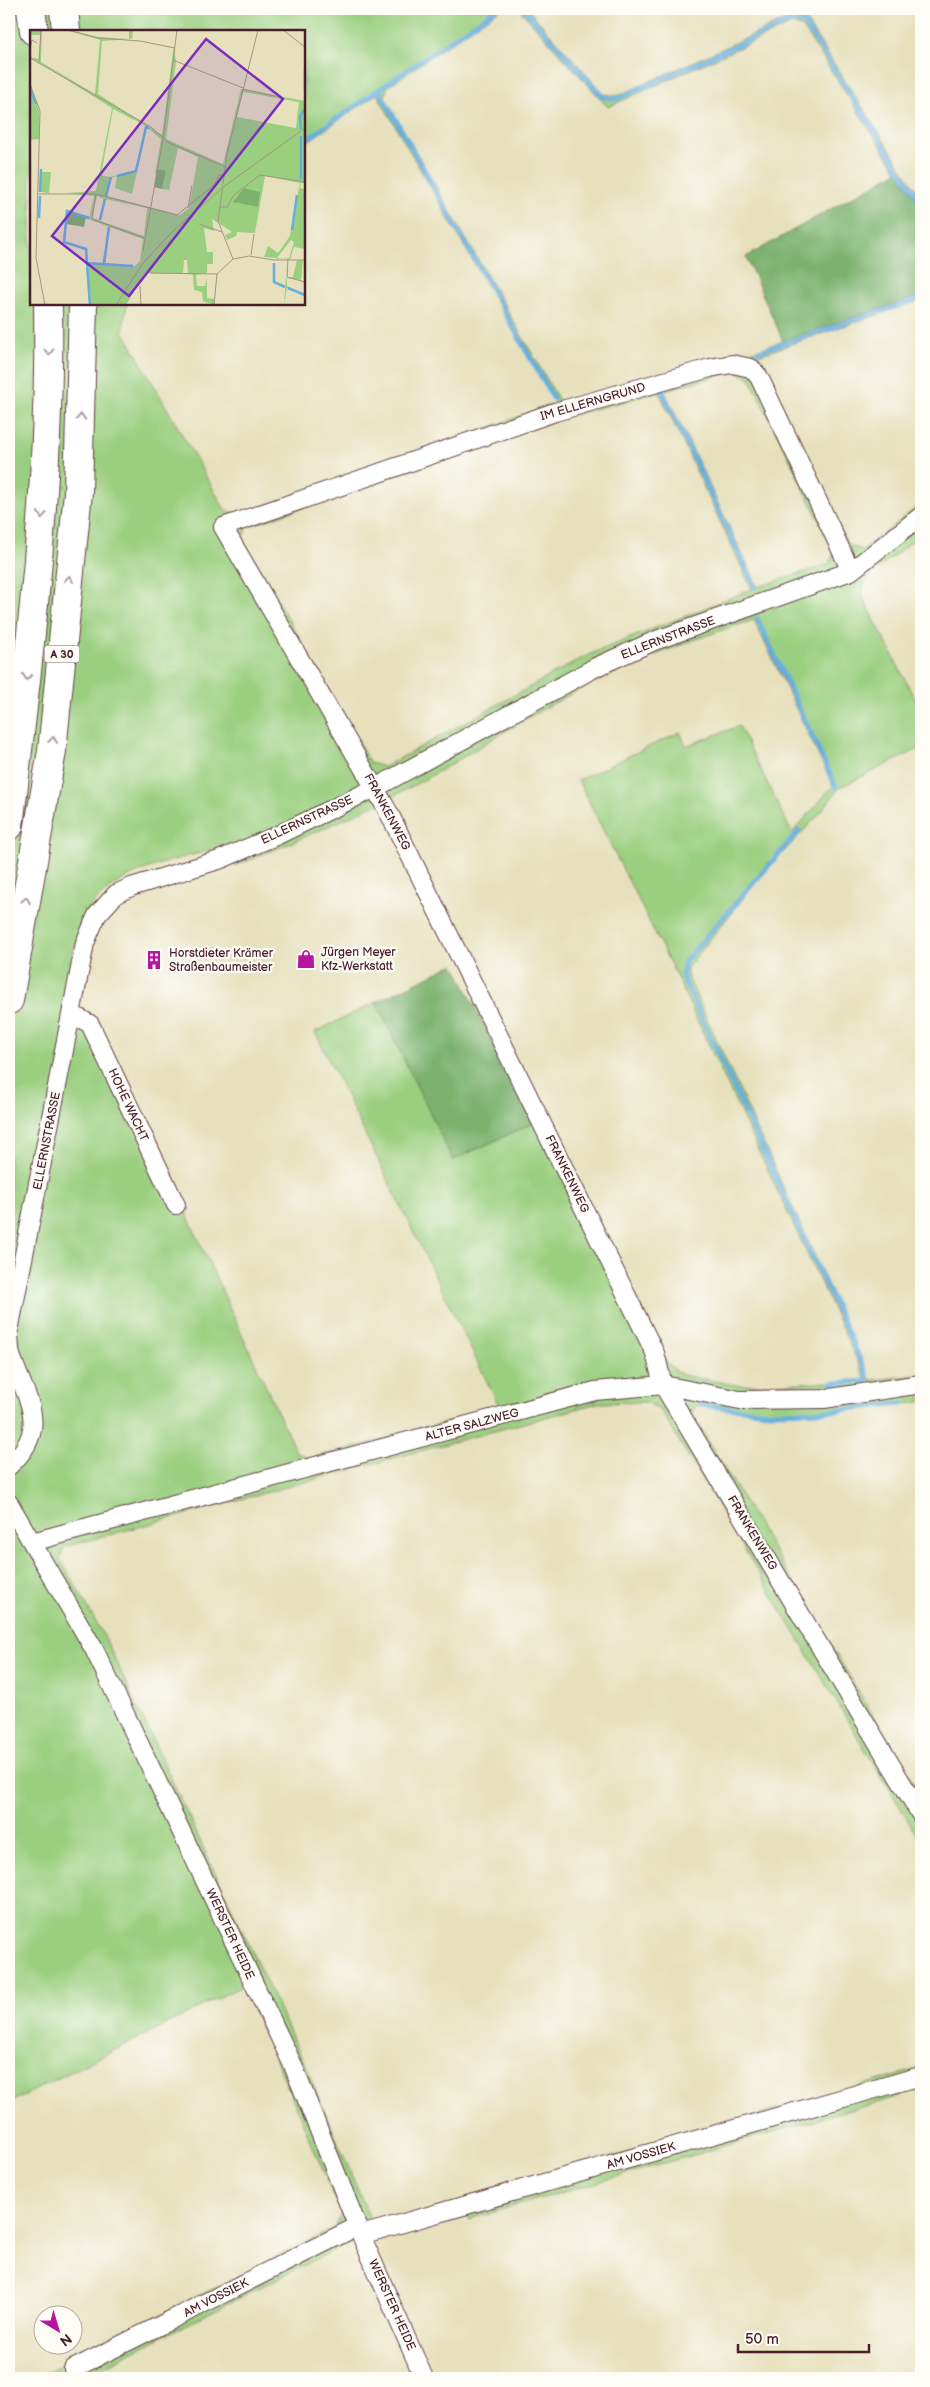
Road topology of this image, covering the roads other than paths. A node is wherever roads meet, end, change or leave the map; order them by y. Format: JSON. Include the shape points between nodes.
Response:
{"nodes":[{"id":1,"x":32,"y":9,"type":"edge"},
{"id":2,"x":64,"y":9,"type":"edge"},
{"id":3,"x":34,"y":30,"type":"edge"},
{"id":4,"x":66,"y":30,"type":"edge"},
{"id":5,"x":48,"y":305,"type":"edge"},
{"id":6,"x":83,"y":305,"type":"edge"},
{"id":7,"x":921,"y":516,"type":"edge"},
{"id":8,"x":223,"y":527,"type":"joint"},
{"id":9,"x":851,"y":571,"type":"junction"},
{"id":10,"x":375,"y":788,"type":"junction"},
{"id":11,"x":9,"y":826,"type":"edge"},
{"id":12,"x":9,"y":1000,"type":"edge"},
{"id":13,"x":72,"y":1014,"type":"junction"},
{"id":14,"x":176,"y":1204,"type":"dead end"},
{"id":15,"x":9,"y":1332,"type":"edge"},
{"id":16,"x":9,"y":1336,"type":"edge"},
{"id":17,"x":921,"y":1384,"type":"edge"},
{"id":18,"x":663,"y":1385,"type":"junction"},
{"id":19,"x":9,"y":1466,"type":"edge"},
{"id":20,"x":9,"y":1503,"type":"edge"},
{"id":21,"x":32,"y":1542,"type":"junction"},
{"id":22,"x":921,"y":1815,"type":"edge"},
{"id":23,"x":921,"y":2076,"type":"edge"},
{"id":24,"x":360,"y":2231,"type":"junction"},
{"id":25,"x":73,"y":2369,"type":"dead end"},
{"id":26,"x":424,"y":2378,"type":"edge"}],
"edges":[{"from":1,"to":3,"type":"highway"},
{"from":2,"to":4,"type":"highway"},
{"from":5,"to":11,"type":"highway","number":"A 30","one_way":true,"via":[[43,496],[26,686]]},
{"from":12,"to":6,"type":"highway","number":"A 30","one_way":true,"via":[[52,751],[78,492]]},
{"from":7,"to":9,"type":"street","name":"ELLERNSTRASSE"},
{"from":8,"to":9,"type":"street","name":"IM ELLERNGRUND","via":[[554,412],[732,364],[751,368],[759,377]]},
{"from":8,"to":10,"type":"street","name":"FRANKENWEG"},
{"from":9,"to":10,"type":"street","name":"ELLERNSTRASSE","via":[[654,641],[596,667]]},
{"from":10,"to":13,"type":"street","name":"ELLERNSTRASSE","via":[[218,860],[116,894],[97,915],[85,943]]},
{"from":10,"to":18,"type":"street","name":"FRANKENWEG","via":[[650,1344]]},
{"from":13,"to":14,"type":"street","name":"HOHE WACHT","via":[[90,1024]]},
{"from":13,"to":15,"type":"street","name":"ELLERNSTRASSE"},
{"from":16,"to":19,"type":"street","via":[[11,1356],[33,1411],[31,1436],[24,1451]]},
{"from":17,"to":18,"type":"street","name":"ALTER SALZWEG","via":[[824,1399],[749,1400]]},
{"from":18,"to":21,"type":"street","name":"ALTER SALZWEG","via":[[595,1391]]},
{"from":18,"to":22,"type":"street","name":"FRANKENWEG"},
{"from":20,"to":21,"type":"street","name":"WERSTER HEIDE"},
{"from":21,"to":24,"type":"street","name":"WERSTER HEIDE","via":[[103,1667],[292,2063]]},
{"from":23,"to":24,"type":"street","name":"AM VOSSIEK"},
{"from":24,"to":25,"type":"street","name":"AM VOSSIEK"},
{"from":24,"to":26,"type":"street","name":"WERSTER HEIDE"}]}
